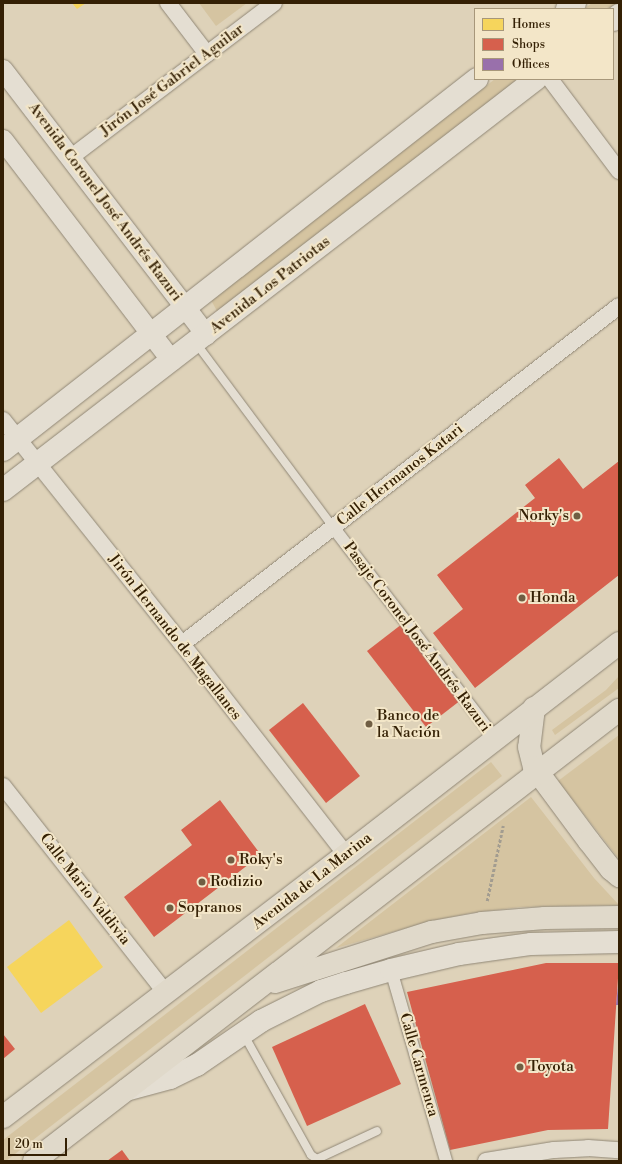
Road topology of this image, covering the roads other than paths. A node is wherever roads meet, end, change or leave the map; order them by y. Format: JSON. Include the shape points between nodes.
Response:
{"nodes":[{"id":1,"x":168,"y":3,"type":"edge"},
{"id":2,"x":274,"y":3,"type":"edge"},
{"id":3,"x":207,"y":54,"type":"junction"},
{"id":4,"x":3,"y":70,"type":"edge"},
{"id":5,"x":476,"y":80,"type":"edge"},
{"id":6,"x":535,"y":80,"type":"edge"},
{"id":7,"x":551,"y":80,"type":"edge"},
{"id":8,"x":3,"y":140,"type":"edge"},
{"id":9,"x":70,"y":158,"type":"junction"},
{"id":10,"x":619,"y":171,"type":"edge"},
{"id":11,"x":619,"y":306,"type":"edge"},
{"id":12,"x":185,"y":307,"type":"junction"},
{"id":13,"x":151,"y":334,"type":"junction"},
{"id":14,"x":201,"y":339,"type":"junction"},
{"id":15,"x":172,"y":361,"type":"junction"},
{"id":16,"x":3,"y":420,"type":"edge"},
{"id":17,"x":10,"y":444,"type":"edge"},
{"id":18,"x":38,"y":463,"type":"junction"},
{"id":19,"x":3,"y":490,"type":"edge"},
{"id":20,"x":333,"y":527,"type":"junction"},
{"id":21,"x":619,"y":643,"type":"edge"},
{"id":22,"x":182,"y":644,"type":"junction"},
{"id":23,"x":534,"y":708,"type":"junction"},
{"id":24,"x":619,"y":710,"type":"edge"},
{"id":25,"x":495,"y":738,"type":"junction"},
{"id":26,"x":537,"y":772,"type":"junction"},
{"id":27,"x":3,"y":786,"type":"edge"},
{"id":28,"x":346,"y":855,"type":"junction"},
{"id":29,"x":619,"y":876,"type":"edge"},
{"id":30,"x":619,"y":917,"type":"edge"},
{"id":31,"x":619,"y":942,"type":"edge"},
{"id":32,"x":391,"y":970,"type":"junction"},
{"id":33,"x":260,"y":986,"type":"junction"},
{"id":34,"x":166,"y":993,"type":"junction"},
{"id":35,"x":243,"y":1033,"type":"junction"},
{"id":36,"x":126,"y":1090,"type":"junction"},
{"id":37,"x":3,"y":1117,"type":"edge"},
{"id":38,"x":377,"y":1131,"type":"dead end"},
{"id":39,"x":619,"y":1150,"type":"edge"},
{"id":40,"x":34,"y":1161,"type":"edge"},
{"id":41,"x":446,"y":1161,"type":"edge"},
{"id":42,"x":486,"y":1161,"type":"edge"}],
"edges":[{"from":1,"to":3,"type":"street"},
{"from":2,"to":3,"type":"street","name":"Jirón José Gabriel Aguilar"},
{"from":3,"to":9,"type":"street","name":"Jirón José Gabriel Aguilar"},
{"from":4,"to":9,"type":"street","name":"Avenida Coronel José Andrés Razuri"},
{"from":5,"to":12,"type":"main road"},
{"from":6,"to":14,"type":"main road","name":"Avenida Los Patriotas"},
{"from":7,"to":10,"type":"street"},
{"from":8,"to":13,"type":"street"},
{"from":9,"to":12,"type":"street","name":"Avenida Coronel José Andrés Razuri"},
{"from":11,"to":20,"type":"street","name":"Calle Hermanos Katari"},
{"from":12,"to":13,"type":"main road"},
{"from":12,"to":14,"type":"street","name":"Avenida Coronel José Andrés Razuri"},
{"from":13,"to":15,"type":"street"},
{"from":13,"to":17,"type":"main road"},
{"from":14,"to":15,"type":"main road","name":"Avenida Los Patriotas"},
{"from":14,"to":20,"type":"lane","name":"Pasaje Coronel José Andrés Razuri"},
{"from":15,"to":18,"type":"main road","name":"Avenida Los Patriotas"},
{"from":16,"to":17,"type":"street","name":"Jirón Hernando de Magallanes"},
{"from":17,"to":18,"type":"street","name":"Jirón Hernando de Magallanes"},
{"from":18,"to":19,"type":"main road","name":"Avenida Los Patriotas"},
{"from":18,"to":22,"type":"street","name":"Jirón Hernando de Magallanes"},
{"from":20,"to":22,"type":"street","name":"Calle Hermanos Katari"},
{"from":20,"to":25,"type":"street","name":"Pasaje Coronel José Andrés Razuri"},
{"from":21,"to":23,"type":"main road","name":"Avenida de La Marina"},
{"from":22,"to":28,"type":"street","name":"Jirón Hernando de Magallanes"},
{"from":23,"to":25,"type":"main road","name":"Avenida de La Marina"},
{"from":23,"to":26,"type":"main road","via":[[529,747]]},
{"from":24,"to":26,"type":"main road"},
{"from":25,"to":28,"type":"main road","name":"Avenida de La Marina"},
{"from":26,"to":29,"type":"main road"},
{"from":26,"to":33,"type":"main road"},
{"from":27,"to":34,"type":"street","name":"Calle Mario Valdivia"},
{"from":28,"to":34,"type":"main road","name":"Avenida de La Marina"},
{"from":30,"to":33,"type":"main road","via":[[545,918],[482,923],[432,932]]},
{"from":31,"to":32,"type":"main road","via":[[531,944],[459,954]]},
{"from":32,"to":35,"type":"main road","via":[[321,991],[261,1021]]},
{"from":32,"to":41,"type":"street","name":"Calle Carmenca"},
{"from":33,"to":36,"type":"main road"},
{"from":34,"to":37,"type":"main road","name":"Avenida de La Marina"},
{"from":35,"to":36,"type":"main road","via":[[197,1065],[170,1078]]},
{"from":35,"to":38,"type":"lane","via":[[311,1155],[317,1159]]},
{"from":36,"to":40,"type":"main road"},
{"from":39,"to":42,"type":"street","via":[[554,1150]]}]}
